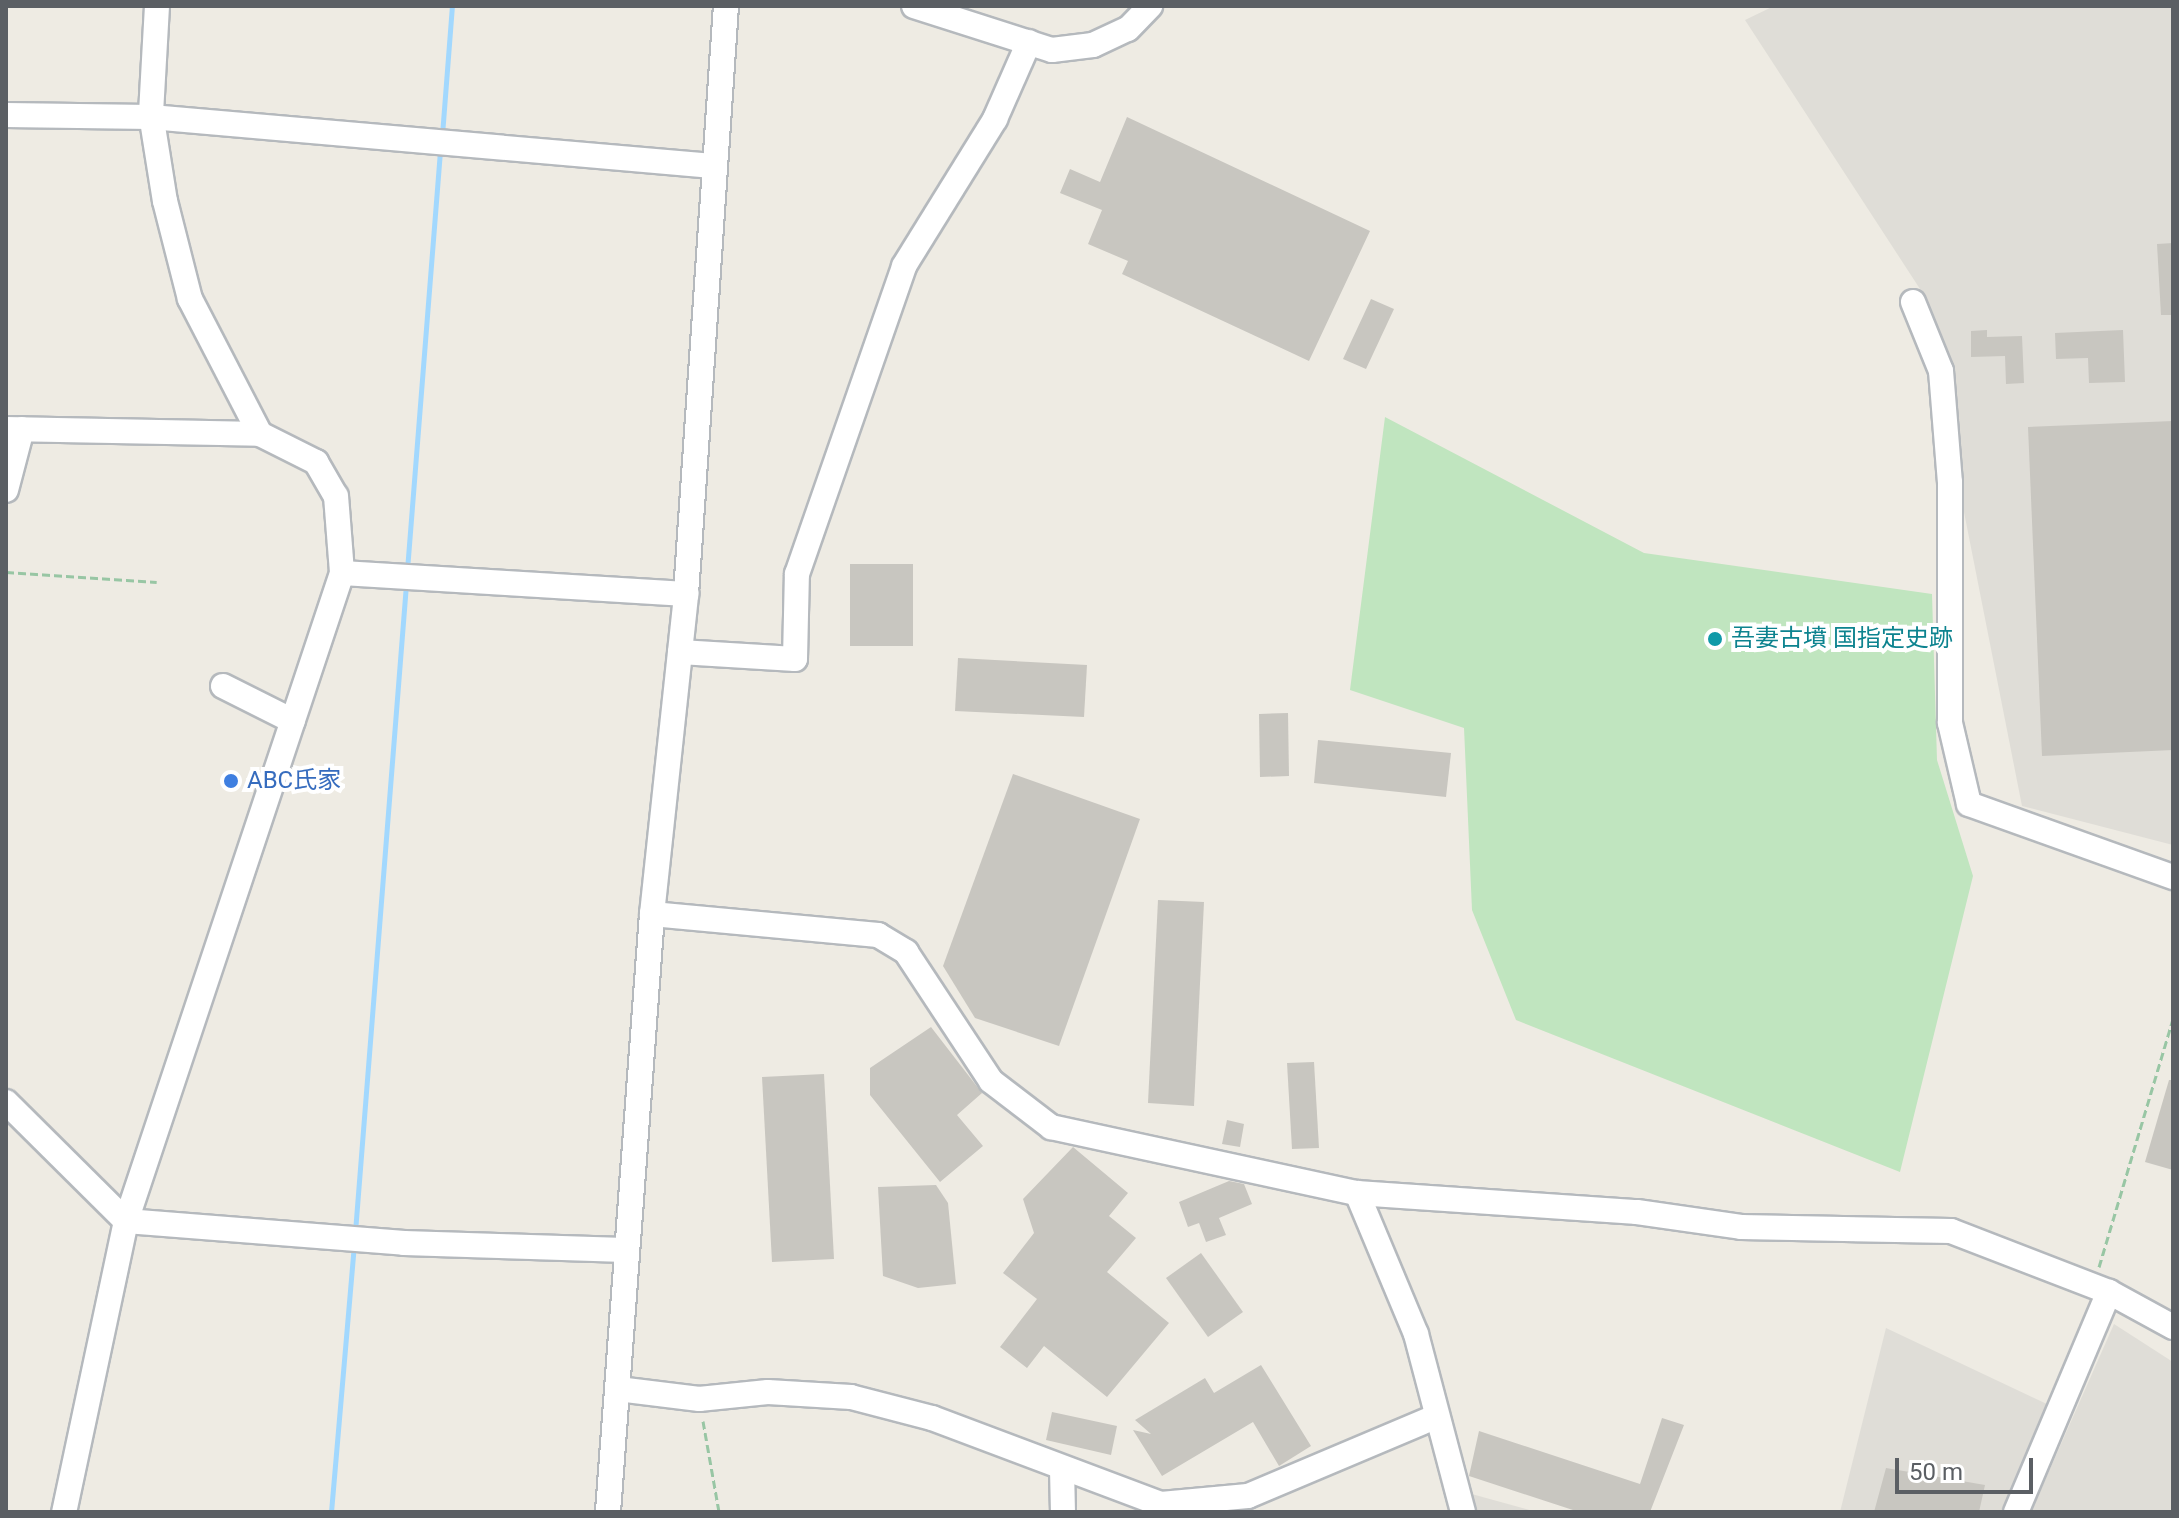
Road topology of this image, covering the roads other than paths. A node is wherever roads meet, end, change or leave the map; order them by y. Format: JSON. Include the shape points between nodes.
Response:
{"nodes":[{"id":1,"x":157,"y":6,"type":"edge"},
{"id":2,"x":726,"y":6,"type":"edge"},
{"id":3,"x":914,"y":6,"type":"edge"},
{"id":4,"x":1150,"y":6,"type":"edge"},
{"id":5,"x":1029,"y":42,"type":"junction"},
{"id":6,"x":6,"y":115,"type":"edge"},
{"id":7,"x":151,"y":117,"type":"junction"},
{"id":8,"x":713,"y":166,"type":"junction"},
{"id":9,"x":1913,"y":302,"type":"dead end"},
{"id":10,"x":14,"y":429,"type":"edge"},
{"id":11,"x":260,"y":434,"type":"junction"},
{"id":12,"x":6,"y":490,"type":"edge"},
{"id":13,"x":342,"y":573,"type":"junction"},
{"id":14,"x":686,"y":594,"type":"junction"},
{"id":15,"x":680,"y":652,"type":"junction"},
{"id":16,"x":223,"y":686,"type":"dead end"},
{"id":17,"x":293,"y":721,"type":"junction"},
{"id":18,"x":2173,"y":877,"type":"edge"},
{"id":19,"x":652,"y":914,"type":"junction"},
{"id":20,"x":6,"y":1102,"type":"edge"},
{"id":21,"x":1357,"y":1193,"type":"junction"},
{"id":22,"x":126,"y":1221,"type":"junction"},
{"id":23,"x":626,"y":1250,"type":"junction"},
{"id":24,"x":2101,"y":1289,"type":"junction"},
{"id":25,"x":2173,"y":1327,"type":"edge"},
{"id":26,"x":618,"y":1389,"type":"junction"},
{"id":27,"x":1437,"y":1416,"type":"junction"},
{"id":28,"x":1062,"y":1469,"type":"junction"},
{"id":29,"x":64,"y":1512,"type":"edge"},
{"id":30,"x":608,"y":1512,"type":"edge"},
{"id":31,"x":1063,"y":1512,"type":"edge"},
{"id":32,"x":1463,"y":1512,"type":"edge"},
{"id":33,"x":2016,"y":1512,"type":"edge"}],
"edges":[{"from":1,"to":7,"type":"street"},
{"from":2,"to":8,"type":"street"},
{"from":3,"to":5,"type":"street"},
{"from":4,"to":5,"type":"street","via":[[1128,29],[1093,45],[1052,50]]},
{"from":5,"to":15,"type":"street","via":[[995,119],[904,266],[797,574],[795,659]]},
{"from":6,"to":7,"type":"street"},
{"from":7,"to":8,"type":"street"},
{"from":7,"to":11,"type":"street","via":[[190,299]]},
{"from":8,"to":14,"type":"street"},
{"from":9,"to":18,"type":"street","via":[[1941,371],[1950,482],[1950,723],[1969,804]]},
{"from":10,"to":11,"type":"street"},
{"from":10,"to":12,"type":"street"},
{"from":11,"to":13,"type":"street","via":[[316,462],[336,496]]},
{"from":13,"to":14,"type":"street"},
{"from":13,"to":17,"type":"street"},
{"from":14,"to":15,"type":"street"},
{"from":15,"to":19,"type":"street"},
{"from":16,"to":17,"type":"street"},
{"from":17,"to":22,"type":"street"},
{"from":19,"to":21,"type":"street","via":[[878,935],[906,952],[991,1081],[1051,1127]]},
{"from":19,"to":23,"type":"street"},
{"from":20,"to":22,"type":"street"},
{"from":21,"to":24,"type":"street","via":[[1637,1212],[1741,1227],[1951,1231]]},
{"from":21,"to":27,"type":"street","via":[[1416,1334]]},
{"from":22,"to":23,"type":"street","via":[[404,1243]]},
{"from":22,"to":29,"type":"street"},
{"from":23,"to":26,"type":"street"},
{"from":24,"to":25,"type":"street"},
{"from":24,"to":33,"type":"street"},
{"from":26,"to":28,"type":"street","via":[[699,1399],[768,1392],[851,1397],[932,1418]]},
{"from":26,"to":30,"type":"street"},
{"from":27,"to":28,"type":"street","via":[[1248,1496],[1161,1504]]},
{"from":27,"to":32,"type":"street"},
{"from":28,"to":31,"type":"street"}]}
